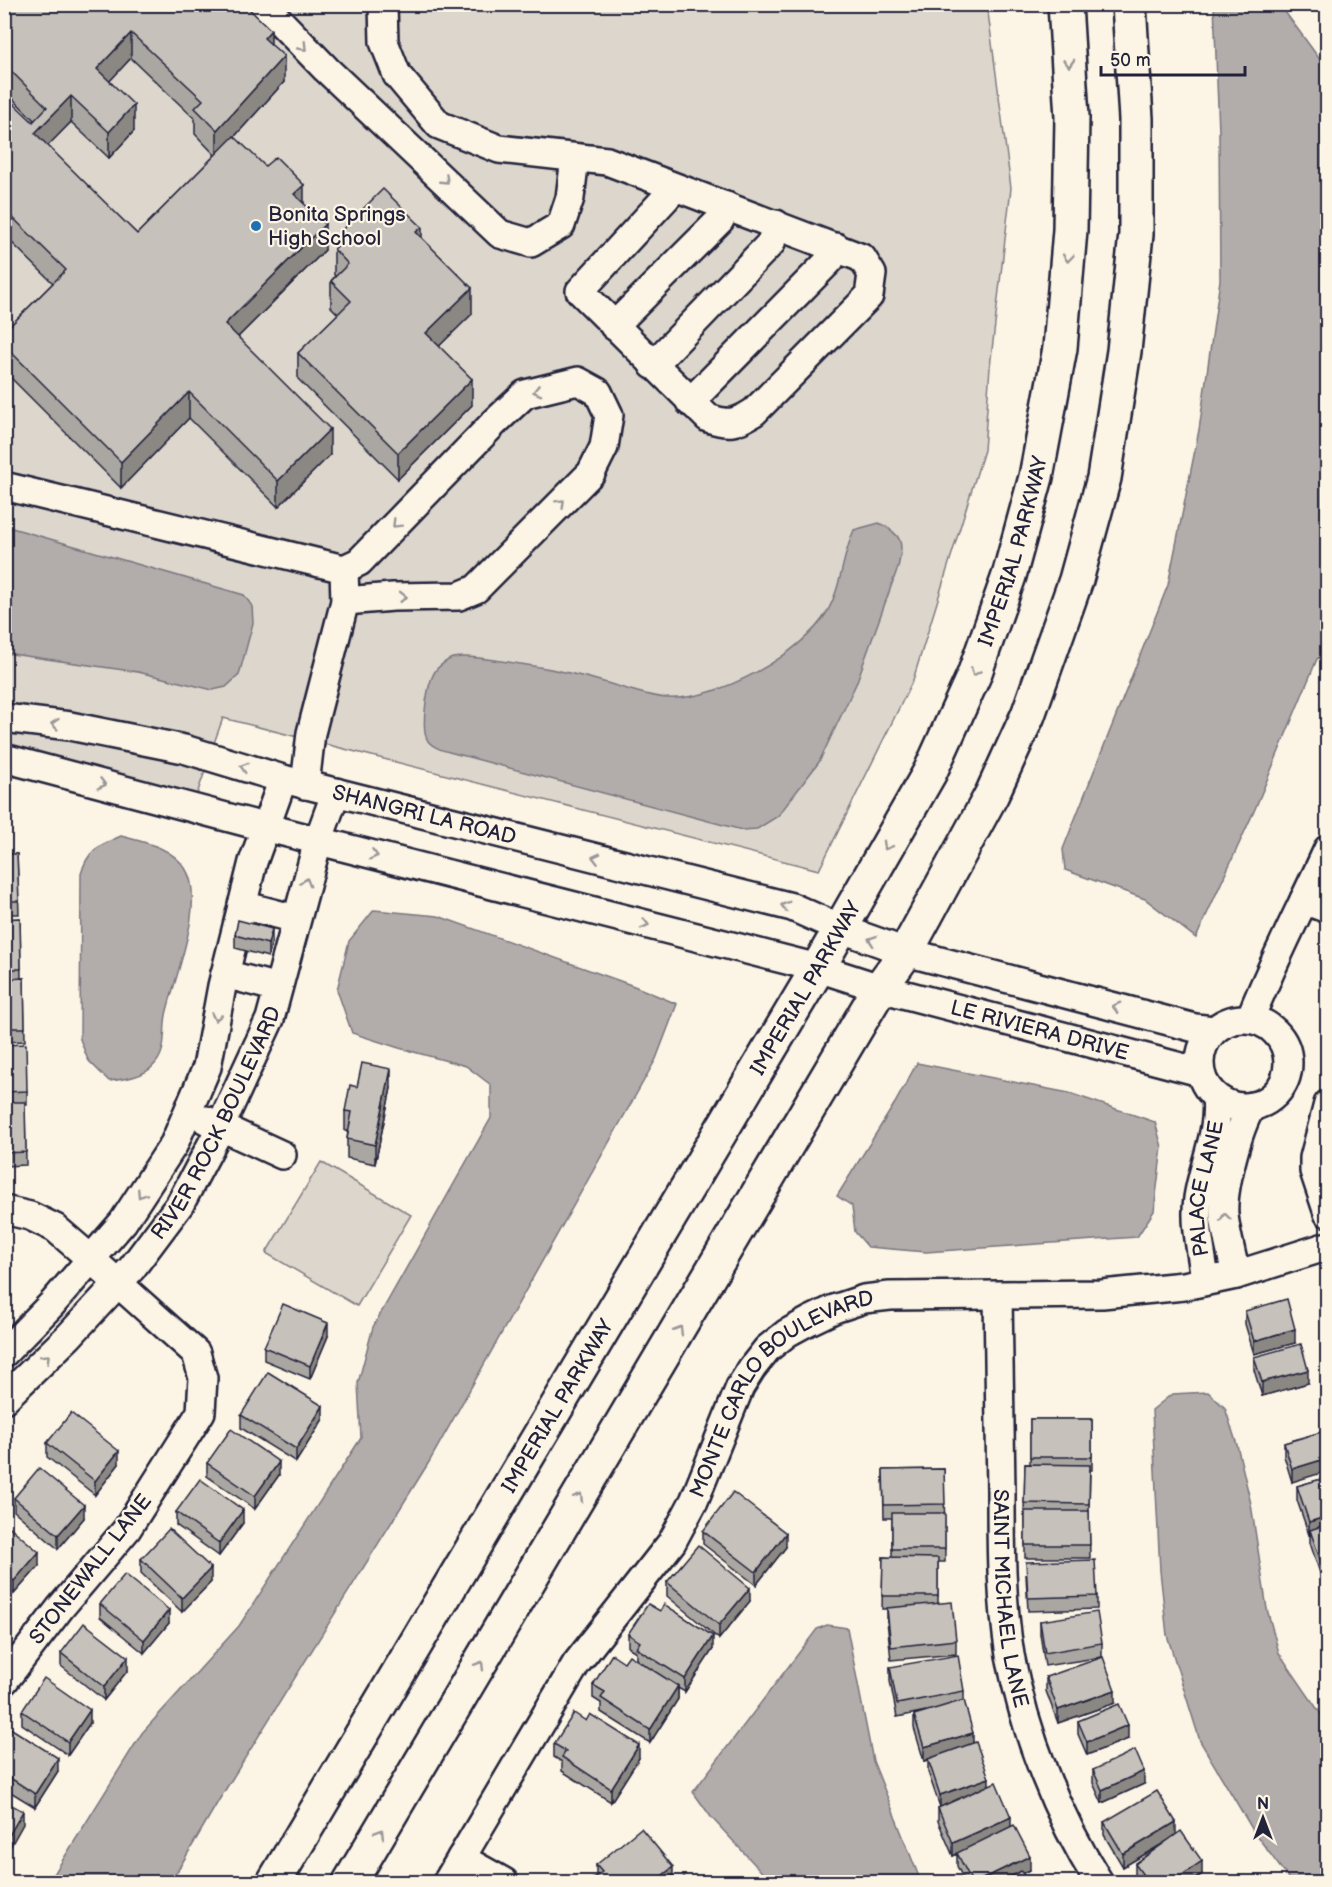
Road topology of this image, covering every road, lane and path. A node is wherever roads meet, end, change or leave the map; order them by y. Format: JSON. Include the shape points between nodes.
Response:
{"nodes":[{"id":1,"x":263,"y":4,"type":"edge"},
{"id":2,"x":383,"y":4,"type":"edge"},
{"id":3,"x":1065,"y":4,"type":"edge"},
{"id":4,"x":1129,"y":4,"type":"edge"},
{"id":5,"x":575,"y":158,"type":"junction"},
{"id":6,"x":675,"y":188,"type":"junction"},
{"id":7,"x":726,"y":206,"type":"junction"},
{"id":8,"x":776,"y":225,"type":"junction"},
{"id":9,"x":836,"y":247,"type":"junction"},
{"id":10,"x":615,"y":326,"type":"junction"},
{"id":11,"x":653,"y":365,"type":"junction"},
{"id":12,"x":690,"y":402,"type":"junction"},
{"id":13,"x":4,"y":486,"type":"edge"},
{"id":14,"x":344,"y":569,"type":"junction"},
{"id":15,"x":345,"y":601,"type":"junction"},
{"id":16,"x":4,"y":718,"type":"edge"},
{"id":17,"x":4,"y":758,"type":"edge"},
{"id":18,"x":294,"y":782,"type":"junction"},
{"id":19,"x":336,"y":792,"type":"junction"},
{"id":20,"x":264,"y":827,"type":"junction"},
{"id":21,"x":318,"y":841,"type":"junction"},
{"id":22,"x":1328,"y":849,"type":"edge"},
{"id":23,"x":242,"y":905,"type":"junction"},
{"id":24,"x":1316,"y":905,"type":"edge"},
{"id":25,"x":296,"y":919,"type":"junction"},
{"id":26,"x":839,"y":928,"type":"junction"},
{"id":27,"x":906,"y":952,"type":"junction"},
{"id":28,"x":818,"y":968,"type":"junction"},
{"id":29,"x":225,"y":974,"type":"junction"},
{"id":30,"x":278,"y":988,"type":"junction"},
{"id":31,"x":880,"y":988,"type":"junction"},
{"id":32,"x":1155,"y":1018,"type":"junction"},
{"id":33,"x":1250,"y":1019,"type":"junction"},
{"id":34,"x":1214,"y":1030,"type":"junction"},
{"id":35,"x":1145,"y":1056,"type":"junction"},
{"id":36,"x":1200,"y":1072,"type":"junction"},
{"id":37,"x":1216,"y":1098,"type":"junction"},
{"id":38,"x":1328,"y":1104,"type":"edge"},
{"id":39,"x":1252,"y":1106,"type":"junction"},
{"id":40,"x":189,"y":1112,"type":"junction"},
{"id":41,"x":221,"y":1126,"type":"junction"},
{"id":42,"x":282,"y":1155,"type":"dead end"},
{"id":43,"x":4,"y":1209,"type":"edge"},
{"id":44,"x":1328,"y":1213,"type":"edge"},
{"id":45,"x":1328,"y":1246,"type":"edge"},
{"id":46,"x":91,"y":1258,"type":"junction"},
{"id":47,"x":1236,"y":1275,"type":"junction"},
{"id":48,"x":1204,"y":1280,"type":"junction"},
{"id":49,"x":119,"y":1283,"type":"junction"},
{"id":50,"x":998,"y":1296,"type":"junction"},
{"id":51,"x":4,"y":1353,"type":"edge"},
{"id":52,"x":4,"y":1399,"type":"edge"},
{"id":53,"x":4,"y":1681,"type":"edge"},
{"id":54,"x":462,"y":1858,"type":"junction"},
{"id":55,"x":274,"y":1882,"type":"edge"},
{"id":56,"x":350,"y":1882,"type":"edge"},
{"id":57,"x":447,"y":1882,"type":"edge"},
{"id":58,"x":504,"y":1882,"type":"edge"},
{"id":59,"x":1099,"y":1882,"type":"edge"}],
"edges":[{"from":1,"to":5,"type":"street","one_way":true,"via":[[500,234],[531,243],[561,225],[570,198]]},
{"from":2,"to":5,"type":"street","via":[[384,42],[397,75],[439,125],[499,149]]},
{"from":3,"to":26,"type":"main road","name":"IMPERIAL PARKWAY","one_way":true,"via":[[1072,117],[1070,230],[1060,348],[1036,477],[1009,576],[974,675],[930,772]]},
{"from":4,"to":27,"type":"main road","via":[[1136,119],[1136,234],[1124,351],[1104,478],[1076,580],[1028,715],[992,794]]},
{"from":5,"to":6,"type":"street","via":[[607,161]]},
{"from":6,"to":7,"type":"street"},
{"from":6,"to":10,"type":"street","via":[[580,291]]},
{"from":7,"to":8,"type":"street"},
{"from":7,"to":10,"type":"street","via":[[720,220]]},
{"from":8,"to":9,"type":"street"},
{"from":8,"to":11,"type":"street","via":[[771,243]]},
{"from":9,"to":12,"type":"street","via":[[830,260]]},
{"from":9,"to":12,"type":"street","via":[[862,258],[872,274],[869,296],[754,412],[738,422],[708,418]]},
{"from":10,"to":11,"type":"street"},
{"from":11,"to":12,"type":"street"},
{"from":13,"to":14,"type":"street"},
{"from":14,"to":15,"type":"street","name":"RIVER ROCK BOULEVARD"},
{"from":15,"to":14,"type":"street","one_way":true,"via":[[459,596],[476,588],[591,473],[604,447],[609,415],[598,392],[578,381],[525,394],[359,562]]},
{"from":15,"to":18,"type":"street","name":"RIVER ROCK BOULEVARD","via":[[311,733]]},
{"from":18,"to":16,"type":"street","name":"SHANGRI LA ROAD","one_way":true,"via":[[184,749],[70,726]]},
{"from":17,"to":20,"type":"street","one_way":true},
{"from":18,"to":19,"type":"street","name":"SHANGRI LA ROAD"},
{"from":18,"to":20,"type":"street","name":"RIVER ROCK BOULEVARD"},
{"from":19,"to":21,"type":"street","name":"RIVER ROCK BOULEVARD"},
{"from":26,"to":19,"type":"street","name":"SHANGRI LA ROAD","one_way":true,"via":[[792,907]]},
{"from":20,"to":21,"type":"street"},
{"from":20,"to":23,"type":"street","name":"RIVER ROCK BOULEVARD"},
{"from":25,"to":21,"type":"street","name":"RIVER ROCK BOULEVARD","one_way":true},
{"from":21,"to":28,"type":"street","one_way":true},
{"from":22,"to":24,"type":"street"},
{"from":23,"to":25,"type":"street"},
{"from":23,"to":29,"type":"street","name":"RIVER ROCK BOULEVARD"},
{"from":24,"to":33,"type":"street","via":[[1276,954]]},
{"from":25,"to":30,"type":"street","name":"RIVER ROCK BOULEVARD"},
{"from":27,"to":26,"type":"street","name":"SHANGRI LA ROAD","one_way":true},
{"from":26,"to":28,"type":"main road","name":"IMPERIAL PARKWAY"},
{"from":27,"to":31,"type":"main road"},
{"from":32,"to":27,"type":"street","name":"LE RIVIERA DRIVE","one_way":true},
{"from":28,"to":31,"type":"street","name":"LE RIVIERA DRIVE"},
{"from":28,"to":55,"type":"main road","name":"IMPERIAL PARKWAY"},
{"from":29,"to":30,"type":"street"},
{"from":29,"to":40,"type":"street","name":"RIVER ROCK BOULEVARD","one_way":true,"via":[[207,1067]]},
{"from":30,"to":41,"type":"street","name":"RIVER ROCK BOULEVARD","via":[[270,1019]]},
{"from":31,"to":35,"type":"street","name":"LE RIVIERA DRIVE"},
{"from":56,"to":31,"type":"main road","one_way":true},
{"from":32,"to":34,"type":"street","name":"LE RIVIERA DRIVE"},
{"from":32,"to":35,"type":"street"},
{"from":33,"to":34,"type":"street","name":"LE RIVIERA DRIVE","via":[[1231,1021]]},
{"from":33,"to":39,"type":"street","via":[[1274,1031],[1288,1055],[1288,1069],[1280,1088],[1265,1102]]},
{"from":34,"to":36,"type":"street","via":[[1204,1042]]},
{"from":35,"to":36,"type":"street","name":"LE RIVIERA DRIVE"},
{"from":36,"to":37,"type":"street"},
{"from":37,"to":39,"type":"street","via":[[1239,1107]]},
{"from":37,"to":48,"type":"street","name":"PALACE LANE","via":[[1216,1120],[1196,1214]]},
{"from":38,"to":44,"type":"street","via":[[1314,1158],[1314,1171]]},
{"from":47,"to":39,"type":"street","name":"PALACE LANE","one_way":true,"via":[[1224,1203],[1239,1137]]},
{"from":40,"to":41,"type":"street"},
{"from":40,"to":46,"type":"street","name":"RIVER ROCK BOULEVARD","one_way":true,"via":[[174,1143],[123,1222]]},
{"from":41,"to":42,"type":"street"},
{"from":41,"to":49,"type":"street","name":"RIVER ROCK BOULEVARD","via":[[180,1204]]},
{"from":43,"to":46,"type":"street","name":"STONEWALL LANE","via":[[55,1228]]},
{"from":45,"to":47,"type":"street","name":"MONTE CARLO BOULEVARD"},
{"from":46,"to":49,"type":"street","name":"STONEWALL LANE"},
{"from":46,"to":51,"type":"street","name":"RIVER ROCK BOULEVARD"},
{"from":47,"to":48,"type":"street","name":"MONTE CARLO BOULEVARD"},
{"from":48,"to":50,"type":"street","name":"MONTE CARLO BOULEVARD","via":[[1184,1286],[1102,1294]]},
{"from":52,"to":49,"type":"street","name":"RIVER ROCK BOULEVARD","one_way":true},
{"from":49,"to":53,"type":"street","name":"STONEWALL LANE","via":[[196,1353],[203,1378],[201,1412],[128,1529]]},
{"from":50,"to":54,"type":"street","name":"MONTE CARLO BOULEVARD","via":[[864,1299],[809,1321],[767,1349],[740,1387],[694,1501],[672,1542],[576,1664]]},
{"from":50,"to":59,"type":"street","name":"SAINT MICHAEL LANE","via":[[1002,1592],[1011,1656],[1029,1729],[1050,1788]]},
{"from":54,"to":57,"type":"street","name":"MONTE CARLO BOULEVARD"},
{"from":54,"to":58,"type":"street"}]}
